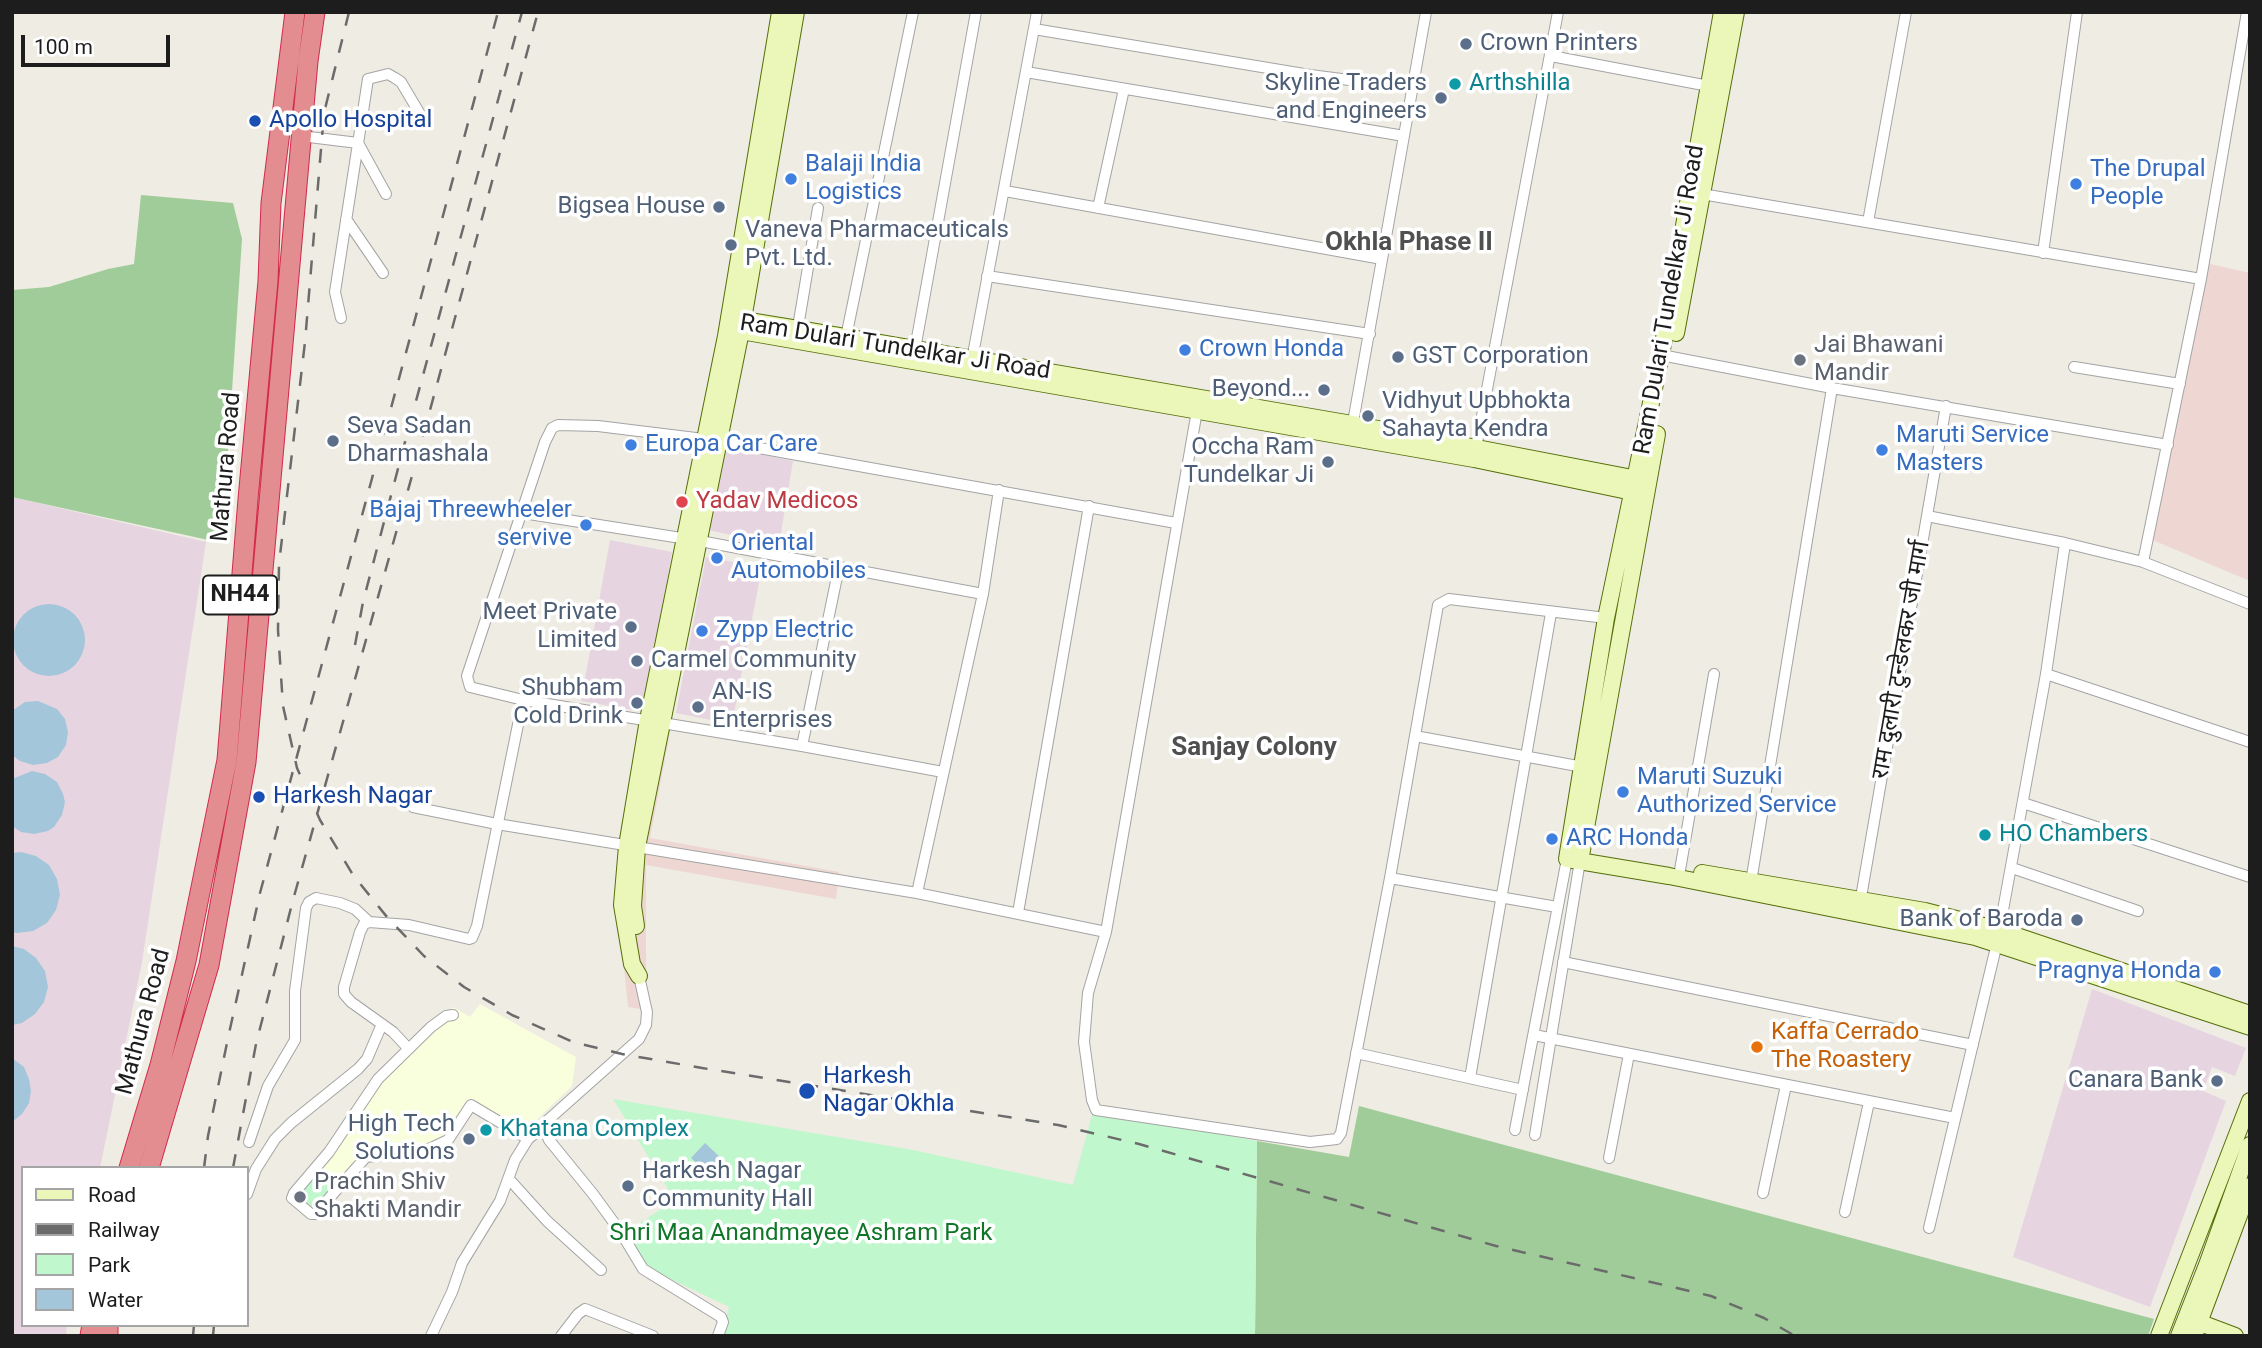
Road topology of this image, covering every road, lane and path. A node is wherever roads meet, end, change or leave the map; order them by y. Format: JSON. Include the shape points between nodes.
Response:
{"nodes":[{"id":1,"x":295,"y":12,"type":"edge"},
{"id":2,"x":315,"y":12,"type":"edge"},
{"id":3,"x":780,"y":12,"type":"edge"},
{"id":4,"x":796,"y":12,"type":"edge"},
{"id":5,"x":913,"y":12,"type":"edge"},
{"id":6,"x":976,"y":12,"type":"edge"},
{"id":7,"x":1037,"y":12,"type":"edge"},
{"id":8,"x":1426,"y":12,"type":"edge"},
{"id":9,"x":1558,"y":12,"type":"edge"},
{"id":10,"x":1722,"y":12,"type":"edge"},
{"id":11,"x":1736,"y":12,"type":"edge"},
{"id":12,"x":1906,"y":12,"type":"edge"},
{"id":13,"x":2077,"y":12,"type":"edge"},
{"id":14,"x":2247,"y":12,"type":"edge"},
{"id":15,"x":1034,"y":29,"type":"junction"},
{"id":16,"x":1551,"y":56,"type":"junction"},
{"id":17,"x":1026,"y":72,"type":"junction"},
{"id":18,"x":1715,"y":87,"type":"junction"},
{"id":19,"x":1413,"y":88,"type":"junction"},
{"id":20,"x":1124,"y":89,"type":"junction"},
{"id":21,"x":423,"y":119,"type":"dead end"},
{"id":22,"x":301,"y":136,"type":"junction"},
{"id":23,"x":1404,"y":136,"type":"junction"},
{"id":24,"x":358,"y":143,"type":"junction"},
{"id":25,"x":1004,"y":191,"type":"junction"},
{"id":26,"x":1697,"y":193,"type":"junction"},
{"id":27,"x":386,"y":194,"type":"dead end"},
{"id":28,"x":818,"y":208,"type":"dead end"},
{"id":29,"x":1098,"y":208,"type":"junction"},
{"id":30,"x":346,"y":219,"type":"junction"},
{"id":31,"x":1868,"y":222,"type":"junction"},
{"id":32,"x":2043,"y":253,"type":"junction"},
{"id":33,"x":1382,"y":259,"type":"junction"},
{"id":34,"x":383,"y":273,"type":"dead end"},
{"id":35,"x":987,"y":276,"type":"junction"},
{"id":36,"x":2201,"y":279,"type":"junction"},
{"id":37,"x":341,"y":318,"type":"dead end"},
{"id":38,"x":738,"y":325,"type":"junction"},
{"id":39,"x":1370,"y":334,"type":"junction"},
{"id":40,"x":797,"y":335,"type":"junction"},
{"id":41,"x":845,"y":343,"type":"junction"},
{"id":42,"x":915,"y":349,"type":"junction"},
{"id":43,"x":1666,"y":356,"type":"junction"},
{"id":44,"x":971,"y":365,"type":"junction"},
{"id":45,"x":2074,"y":367,"type":"dead end"},
{"id":46,"x":2180,"y":384,"type":"junction"},
{"id":47,"x":1832,"y":388,"type":"junction"},
{"id":48,"x":1198,"y":403,"type":"junction"},
{"id":49,"x":1946,"y":406,"type":"junction"},
{"id":50,"x":1352,"y":431,"type":"junction"},
{"id":51,"x":713,"y":440,"type":"junction"},
{"id":52,"x":2168,"y":444,"type":"junction"},
{"id":53,"x":1475,"y":453,"type":"junction"},
{"id":54,"x":1641,"y":486,"type":"junction"},
{"id":55,"x":999,"y":490,"type":"junction"},
{"id":56,"x":1089,"y":506,"type":"junction"},
{"id":57,"x":523,"y":513,"type":"junction"},
{"id":58,"x":1927,"y":516,"type":"junction"},
{"id":59,"x":1177,"y":523,"type":"junction"},
{"id":60,"x":693,"y":540,"type":"junction"},
{"id":61,"x":2065,"y":543,"type":"junction"},
{"id":62,"x":2143,"y":562,"type":"junction"},
{"id":63,"x":839,"y":567,"type":"junction"},
{"id":64,"x":983,"y":594,"type":"junction"},
{"id":65,"x":2250,"y":604,"type":"edge"},
{"id":66,"x":1550,"y":613,"type":"junction"},
{"id":67,"x":1606,"y":618,"type":"junction"},
{"id":68,"x":1714,"y":674,"type":"dead end"},
{"id":69,"x":2046,"y":674,"type":"junction"},
{"id":70,"x":523,"y":700,"type":"junction"},
{"id":71,"x":655,"y":721,"type":"junction"},
{"id":72,"x":1415,"y":736,"type":"junction"},
{"id":73,"x":2250,"y":742,"type":"edge"},
{"id":74,"x":803,"y":746,"type":"junction"},
{"id":75,"x":1526,"y":757,"type":"junction"},
{"id":76,"x":1583,"y":767,"type":"junction"},
{"id":77,"x":943,"y":772,"type":"junction"},
{"id":78,"x":2023,"y":803,"type":"junction"},
{"id":79,"x":413,"y":807,"type":"dead end"},
{"id":80,"x":497,"y":824,"type":"junction"},
{"id":81,"x":632,"y":846,"type":"junction"},
{"id":82,"x":1574,"y":856,"type":"junction"},
{"id":83,"x":2012,"y":868,"type":"junction"},
{"id":84,"x":1680,"y":870,"type":"junction"},
{"id":85,"x":2250,"y":877,"type":"edge"},
{"id":86,"x":1390,"y":878,"type":"junction"},
{"id":87,"x":1751,"y":882,"type":"junction"},
{"id":88,"x":917,"y":894,"type":"junction"},
{"id":89,"x":1502,"y":898,"type":"junction"},
{"id":90,"x":1557,"y":907,"type":"junction"},
{"id":91,"x":1859,"y":907,"type":"junction"},
{"id":92,"x":2138,"y":911,"type":"dead end"},
{"id":93,"x":1018,"y":913,"type":"junction"},
{"id":94,"x":369,"y":922,"type":"junction"},
{"id":95,"x":1106,"y":932,"type":"junction"},
{"id":96,"x":1998,"y":937,"type":"junction"},
{"id":97,"x":1563,"y":962,"type":"junction"},
{"id":98,"x":639,"y":976,"type":"joint"},
{"id":99,"x":2250,"y":1014,"type":"edge"},
{"id":100,"x":453,"y":1015,"type":"dead end"},
{"id":101,"x":382,"y":1024,"type":"junction"},
{"id":102,"x":2250,"y":1027,"type":"edge"},
{"id":103,"x":1534,"y":1035,"type":"junction"},
{"id":104,"x":1551,"y":1039,"type":"junction"},
{"id":105,"x":1973,"y":1045,"type":"junction"},
{"id":106,"x":408,"y":1048,"type":"junction"},
{"id":107,"x":1356,"y":1053,"type":"junction"},
{"id":108,"x":1629,"y":1054,"type":"junction"},
{"id":109,"x":1470,"y":1078,"type":"junction"},
{"id":110,"x":1786,"y":1085,"type":"junction"},
{"id":111,"x":1523,"y":1090,"type":"junction"},
{"id":112,"x":2250,"y":1101,"type":"edge"},
{"id":113,"x":1869,"y":1102,"type":"junction"},
{"id":114,"x":1955,"y":1118,"type":"junction"},
{"id":115,"x":545,"y":1125,"type":"junction"},
{"id":116,"x":1515,"y":1130,"type":"dead end"},
{"id":117,"x":1535,"y":1135,"type":"dead end"},
{"id":118,"x":528,"y":1139,"type":"junction"},
{"id":119,"x":249,"y":1142,"type":"dead end"},
{"id":120,"x":2250,"y":1145,"type":"edge"},
{"id":121,"x":1609,"y":1158,"type":"dead end"},
{"id":122,"x":130,"y":1166,"type":"edge"},
{"id":123,"x":150,"y":1166,"type":"edge"},
{"id":124,"x":509,"y":1179,"type":"junction"},
{"id":125,"x":2216,"y":1185,"type":"junction"},
{"id":126,"x":2249,"y":1188,"type":"edge"},
{"id":127,"x":248,"y":1191,"type":"edge"},
{"id":128,"x":1763,"y":1193,"type":"dead end"},
{"id":129,"x":2231,"y":1193,"type":"junction"},
{"id":130,"x":1845,"y":1212,"type":"dead end"},
{"id":131,"x":1929,"y":1228,"type":"dead end"},
{"id":132,"x":601,"y":1270,"type":"dead end"},
{"id":133,"x":2164,"y":1323,"type":"edge"},
{"id":134,"x":2192,"y":1330,"type":"edge"},
{"id":135,"x":431,"y":1336,"type":"edge"},
{"id":136,"x":561,"y":1336,"type":"edge"},
{"id":137,"x":653,"y":1336,"type":"edge"},
{"id":138,"x":718,"y":1336,"type":"edge"},
{"id":139,"x":2235,"y":1336,"type":"edge"}],
"edges":[{"from":1,"to":122,"type":"highway","name":"Mathura Road","number":"NH44","via":[[271,203],[227,760],[183,974]]},
{"from":2,"to":22,"type":"highway","name":"Mathura Road","number":"NH44"},
{"from":3,"to":38,"type":"street"},
{"from":4,"to":38,"type":"street"},
{"from":5,"to":41,"type":"street"},
{"from":6,"to":42,"type":"street"},
{"from":7,"to":15,"type":"street"},
{"from":8,"to":19,"type":"street"},
{"from":9,"to":16,"type":"street"},
{"from":10,"to":18,"type":"street","name":"Ram Dulari Tundelkar Ji Road"},
{"from":11,"to":18,"type":"street","name":"Ram Dulari Tundelkar Ji Road"},
{"from":12,"to":31,"type":"street"},
{"from":13,"to":32,"type":"street"},
{"from":14,"to":36,"type":"street"},
{"from":15,"to":17,"type":"street"},
{"from":15,"to":19,"type":"street"},
{"from":16,"to":18,"type":"street"},
{"from":16,"to":53,"type":"street"},
{"from":17,"to":20,"type":"street"},
{"from":17,"to":25,"type":"street"},
{"from":18,"to":26,"type":"street","name":"Ram Dulari Tundelkar Ji Road"},
{"from":19,"to":23,"type":"street"},
{"from":20,"to":23,"type":"street"},
{"from":20,"to":29,"type":"street"},
{"from":21,"to":24,"type":"street","via":[[401,82],[388,74],[368,79]]},
{"from":22,"to":24,"type":"street"},
{"from":22,"to":123,"type":"highway","name":"Mathura Road","number":"NH44","via":[[246,762],[209,965]]},
{"from":23,"to":33,"type":"street"},
{"from":24,"to":27,"type":"street"},
{"from":24,"to":30,"type":"street"},
{"from":25,"to":29,"type":"street"},
{"from":25,"to":35,"type":"street"},
{"from":26,"to":31,"type":"street"},
{"from":26,"to":43,"type":"street","name":"Ram Dulari Tundelkar Ji Road"},
{"from":28,"to":40,"type":"street"},
{"from":29,"to":33,"type":"street"},
{"from":30,"to":34,"type":"street"},
{"from":30,"to":37,"type":"street","via":[[335,292]]},
{"from":31,"to":32,"type":"street"},
{"from":32,"to":36,"type":"street"},
{"from":33,"to":39,"type":"street"},
{"from":35,"to":39,"type":"street"},
{"from":35,"to":44,"type":"street"},
{"from":36,"to":46,"type":"street"},
{"from":38,"to":40,"type":"street","name":"Ram Dulari Tundelkar Ji Road"},
{"from":38,"to":51,"type":"street"},
{"from":39,"to":50,"type":"street"},
{"from":40,"to":41,"type":"street","name":"Ram Dulari Tundelkar Ji Road"},
{"from":41,"to":42,"type":"street","name":"Ram Dulari Tundelkar Ji Road"},
{"from":41,"to":44,"type":"street","name":"Ram Dulari Tundelkar Ji Road"},
{"from":42,"to":44,"type":"street","name":"Ram Dulari Tundelkar Ji Road"},
{"from":43,"to":47,"type":"street"},
{"from":43,"to":54,"type":"street","name":"Ram Dulari Tundelkar Ji Road"},
{"from":44,"to":48,"type":"street","name":"Ram Dulari Tundelkar Ji Road"},
{"from":45,"to":46,"type":"street"},
{"from":46,"to":52,"type":"street"},
{"from":47,"to":49,"type":"street"},
{"from":47,"to":87,"type":"street"},
{"from":48,"to":50,"type":"street","name":"Ram Dulari Tundelkar Ji Road"},
{"from":48,"to":59,"type":"street"},
{"from":49,"to":52,"type":"street"},
{"from":49,"to":58,"type":"street","name":"राम दुलारी टुन्डेलकर जी मार्ग"},
{"from":50,"to":53,"type":"street","name":"Ram Dulari Tundelkar Ji Road"},
{"from":51,"to":55,"type":"street"},
{"from":51,"to":57,"type":"street","via":[[558,425],[549,433]]},
{"from":51,"to":60,"type":"street"},
{"from":52,"to":62,"type":"street"},
{"from":53,"to":54,"type":"street","name":"Ram Dulari Tundelkar Ji Road"},
{"from":54,"to":67,"type":"street","name":"Ram Dulari Tundelkar Ji Road"},
{"from":54,"to":82,"type":"street","name":"Ram Dulari Tundelkar Ji Road"},
{"from":55,"to":56,"type":"street"},
{"from":55,"to":64,"type":"street"},
{"from":56,"to":59,"type":"street"},
{"from":56,"to":93,"type":"street"},
{"from":57,"to":60,"type":"street"},
{"from":57,"to":70,"type":"street","via":[[467,676],[475,690]]},
{"from":58,"to":61,"type":"street"},
{"from":58,"to":91,"type":"street","name":"राम दुलारी टुन्डेलकर जी मार्ग"},
{"from":59,"to":95,"type":"street"},
{"from":60,"to":63,"type":"street"},
{"from":60,"to":71,"type":"street"},
{"from":61,"to":62,"type":"street"},
{"from":61,"to":69,"type":"street"},
{"from":62,"to":65,"type":"street"},
{"from":63,"to":64,"type":"street"},
{"from":63,"to":74,"type":"street"},
{"from":64,"to":77,"type":"street"},
{"from":66,"to":67,"type":"street"},
{"from":66,"to":72,"type":"street","via":[[1443,601],[1437,610]]},
{"from":66,"to":75,"type":"street"},
{"from":67,"to":76,"type":"street","name":"Ram Dulari Tundelkar Ji Road"},
{"from":68,"to":84,"type":"street"},
{"from":69,"to":73,"type":"street"},
{"from":69,"to":78,"type":"street"},
{"from":70,"to":71,"type":"street"},
{"from":70,"to":80,"type":"street"},
{"from":71,"to":74,"type":"street"},
{"from":71,"to":81,"type":"street"},
{"from":72,"to":75,"type":"street"},
{"from":72,"to":86,"type":"street"},
{"from":74,"to":77,"type":"street"},
{"from":75,"to":76,"type":"street"},
{"from":75,"to":89,"type":"street"},
{"from":76,"to":82,"type":"street","name":"Ram Dulari Tundelkar Ji Road"},
{"from":77,"to":88,"type":"street"},
{"from":78,"to":83,"type":"street"},
{"from":78,"to":85,"type":"street"},
{"from":79,"to":80,"type":"street"},
{"from":80,"to":81,"type":"street"},
{"from":80,"to":94,"type":"street","via":[[472,938]]},
{"from":81,"to":88,"type":"street"},
{"from":81,"to":98,"type":"street"},
{"from":82,"to":84,"type":"street"},
{"from":82,"to":90,"type":"street"},
{"from":82,"to":91,"type":"street"},
{"from":82,"to":97,"type":"street"},
{"from":83,"to":92,"type":"street"},
{"from":83,"to":96,"type":"street"},
{"from":84,"to":87,"type":"street"},
{"from":86,"to":89,"type":"street"},
{"from":86,"to":107,"type":"street"},
{"from":87,"to":91,"type":"street"},
{"from":88,"to":93,"type":"street"},
{"from":89,"to":90,"type":"street"},
{"from":89,"to":109,"type":"street"},
{"from":90,"to":103,"type":"street"},
{"from":91,"to":96,"type":"street","via":[[1925,911]]},
{"from":93,"to":95,"type":"street"},
{"from":94,"to":101,"type":"street","via":[[360,932],[344,994]]},
{"from":94,"to":119,"type":"street","via":[[340,903],[316,898],[309,902],[295,991],[295,1040],[268,1086]]},
{"from":95,"to":107,"type":"street","via":[[1088,993],[1084,1042],[1096,1110],[1310,1142],[1333,1141],[1341,1133]]},
{"from":96,"to":99,"type":"street"},
{"from":96,"to":102,"type":"street"},
{"from":96,"to":105,"type":"street"},
{"from":97,"to":104,"type":"street"},
{"from":97,"to":105,"type":"street"},
{"from":98,"to":115,"type":"street","via":[[647,1012],[639,1039]]},
{"from":100,"to":106,"type":"street","via":[[440,1020]]},
{"from":101,"to":106,"type":"street"},
{"from":101,"to":127,"type":"street","via":[[358,1069],[275,1139]]},
{"from":103,"to":104,"type":"street"},
{"from":103,"to":111,"type":"street"},
{"from":104,"to":108,"type":"street"},
{"from":104,"to":117,"type":"street"},
{"from":105,"to":114,"type":"street"},
{"from":106,"to":118,"type":"street","via":[[378,1079],[325,1158],[293,1195],[311,1214],[366,1157],[429,1149],[448,1140],[471,1105]]},
{"from":107,"to":109,"type":"street"},
{"from":108,"to":110,"type":"street"},
{"from":108,"to":121,"type":"street"},
{"from":109,"to":111,"type":"street"},
{"from":110,"to":113,"type":"street"},
{"from":110,"to":128,"type":"street"},
{"from":111,"to":116,"type":"street"},
{"from":112,"to":125,"type":"street"},
{"from":113,"to":114,"type":"street"},
{"from":113,"to":130,"type":"street"},
{"from":114,"to":131,"type":"street"},
{"from":115,"to":118,"type":"street"},
{"from":115,"to":138,"type":"street","via":[[549,1140],[621,1231],[643,1269],[721,1317]]},
{"from":118,"to":124,"type":"street"},
{"from":120,"to":129,"type":"street"},
{"from":124,"to":132,"type":"street","via":[[547,1222]]},
{"from":124,"to":135,"type":"street","via":[[462,1264]]},
{"from":125,"to":129,"type":"street"},
{"from":125,"to":133,"type":"street"},
{"from":126,"to":134,"type":"street"},
{"from":129,"to":134,"type":"street"},
{"from":133,"to":134,"type":"street"},
{"from":134,"to":139,"type":"street"},
{"from":136,"to":137,"type":"street","via":[[585,1309]]}]}
